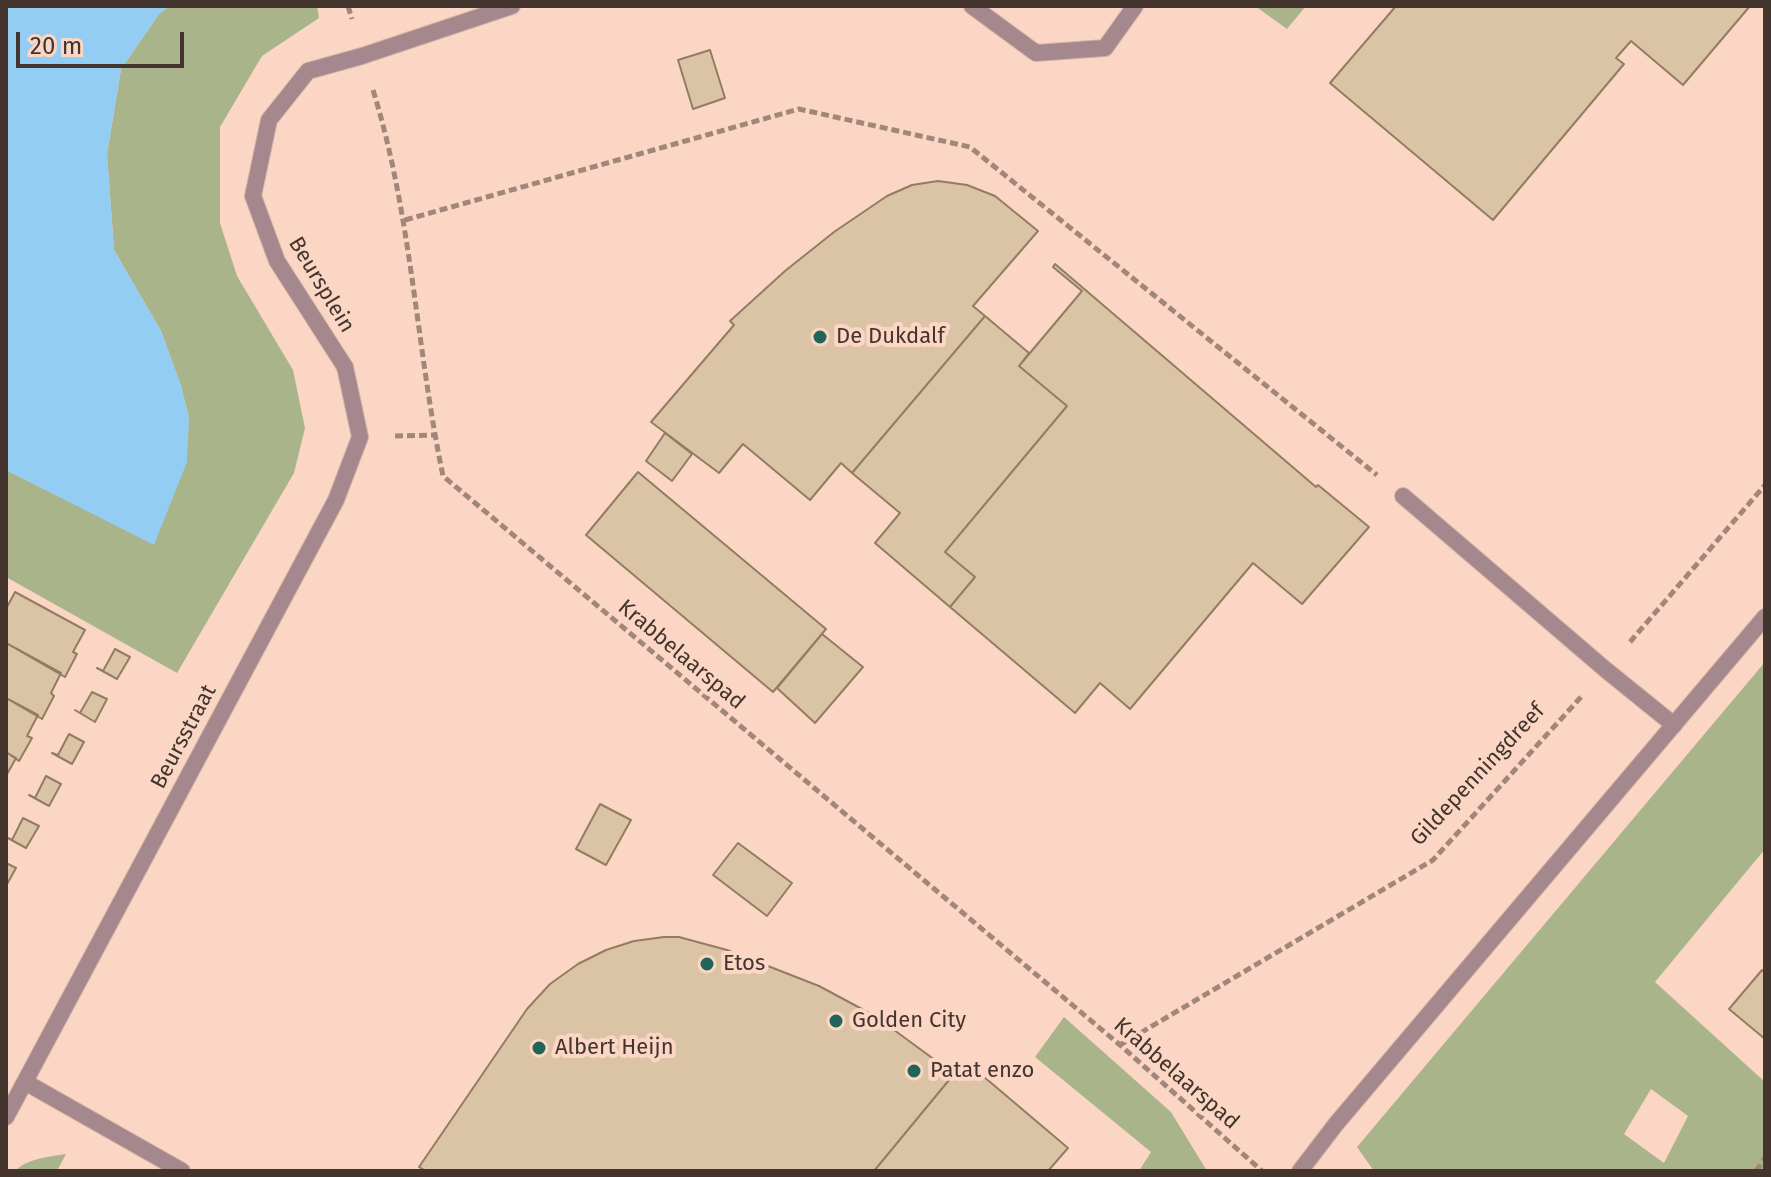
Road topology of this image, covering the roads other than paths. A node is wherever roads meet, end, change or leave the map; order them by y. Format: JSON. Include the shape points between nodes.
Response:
{"nodes":[{"id":1,"x":512,"y":6,"type":"edge"},
{"id":2,"x":972,"y":6,"type":"edge"},
{"id":3,"x":1135,"y":6,"type":"edge"},
{"id":4,"x":345,"y":367,"type":"joint"},
{"id":5,"x":1403,"y":496,"type":"road end"},
{"id":6,"x":1765,"y":617,"type":"edge"},
{"id":7,"x":1674,"y":725,"type":"junction"},
{"id":8,"x":25,"y":1082,"type":"junction"},
{"id":9,"x":6,"y":1117,"type":"edge"},
{"id":10,"x":182,"y":1171,"type":"edge"},
{"id":11,"x":1300,"y":1171,"type":"edge"}],
"edges":[{"from":1,"to":4,"type":"street","name":"Beursplein","via":[[308,71],[269,120],[253,196],[277,261]]},
{"from":2,"to":3,"type":"street","via":[[1036,53],[1105,48]]},
{"from":4,"to":8,"type":"street","name":"Beursstraat","via":[[360,437],[336,500]]},
{"from":5,"to":7,"type":"street"},
{"from":6,"to":7,"type":"street"},
{"from":7,"to":11,"type":"street"},
{"from":8,"to":9,"type":"street","name":"Beursstraat"},
{"from":8,"to":10,"type":"street"}]}
